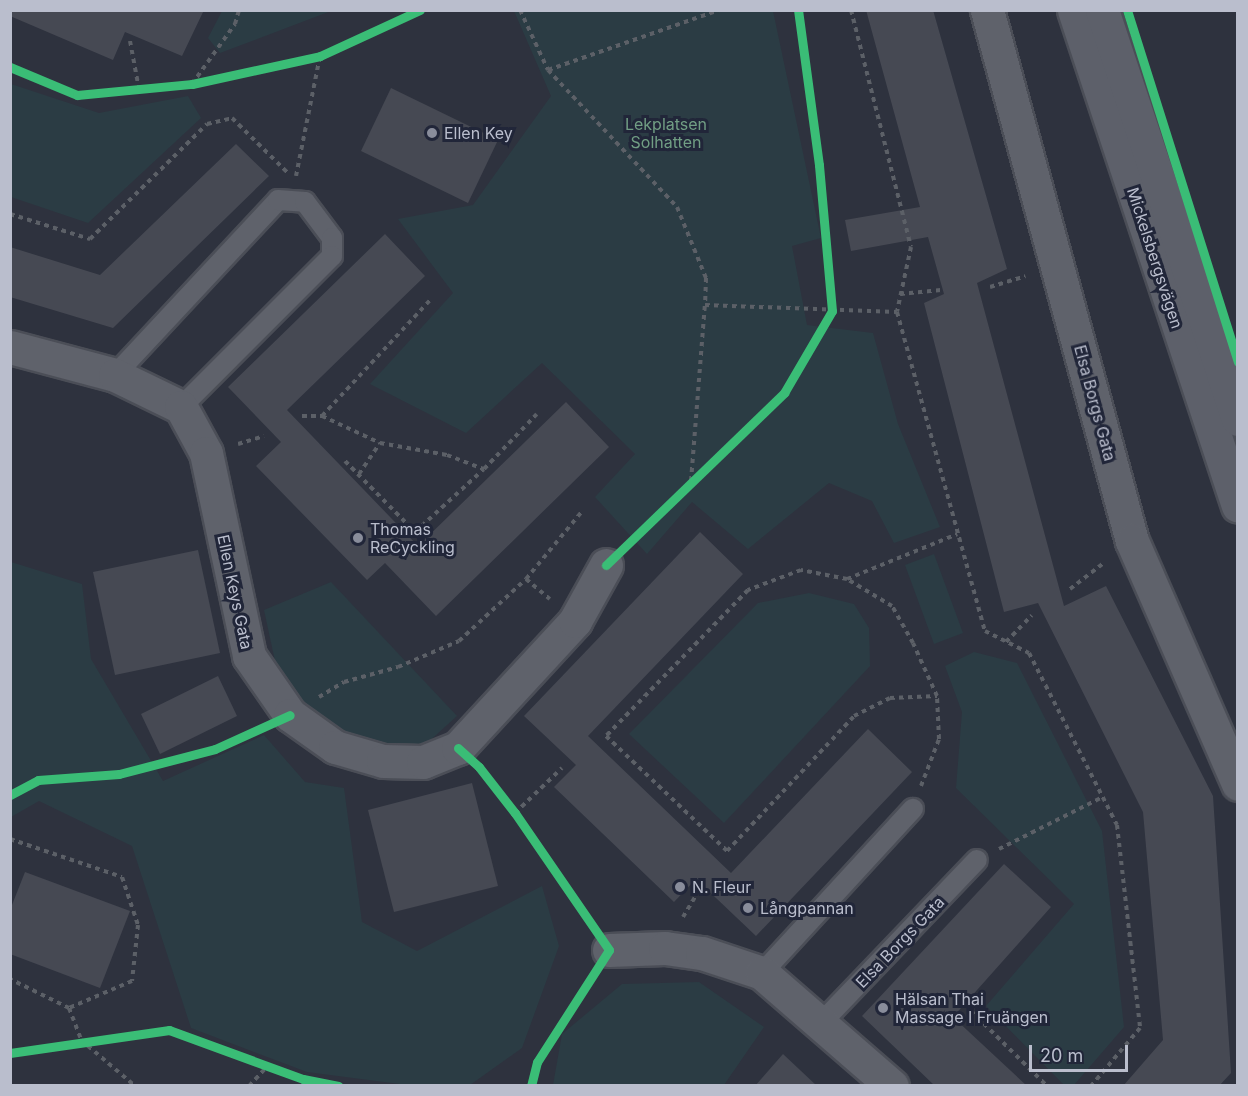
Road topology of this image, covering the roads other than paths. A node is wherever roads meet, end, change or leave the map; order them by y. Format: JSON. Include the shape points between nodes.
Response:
{"nodes":[{"id":1,"x":987,"y":10,"type":"edge"},
{"id":2,"x":1074,"y":10,"type":"edge"},
{"id":3,"x":1102,"y":10,"type":"edge"},
{"id":4,"x":10,"y":347,"type":"edge"},
{"id":5,"x":115,"y":375,"type":"junction"},
{"id":6,"x":182,"y":407,"type":"junction"},
{"id":7,"x":1238,"y":419,"type":"edge"},
{"id":8,"x":1238,"y":506,"type":"edge"},
{"id":9,"x":606,"y":565,"type":"dead end"},
{"id":10,"x":1238,"y":784,"type":"edge"},
{"id":11,"x":913,"y":809,"type":"road end"},
{"id":12,"x":977,"y":860,"type":"road end"},
{"id":13,"x":609,"y":950,"type":"dead end"},
{"id":14,"x":762,"y":973,"type":"junction"},
{"id":15,"x":822,"y":1022,"type":"junction"},
{"id":16,"x":892,"y":1086,"type":"edge"}],
"edges":[{"from":1,"to":10,"type":"street","name":"Elsa Borgs Gata","via":[[1132,541]]},
{"from":2,"to":8,"type":"main road","name":"Mickelsbergsvägen"},
{"from":3,"to":7,"type":"main road","name":"Mickelsbergsvägen"},
{"from":4,"to":5,"type":"street"},
{"from":5,"to":6,"type":"street"},
{"from":5,"to":6,"type":"lane","via":[[278,200],[305,202],[332,238],[332,256]]},
{"from":6,"to":9,"type":"street","name":"Ellen Keys Gata","via":[[206,453],[249,656],[290,715],[335,747],[383,761],[423,762],[458,748],[575,621]]},
{"from":11,"to":14,"type":"lane"},
{"from":12,"to":15,"type":"lane","name":"Elsa Borgs Gata"},
{"from":13,"to":14,"type":"street","via":[[664,948],[702,953]]},
{"from":14,"to":15,"type":"street"},
{"from":15,"to":16,"type":"street"}]}
